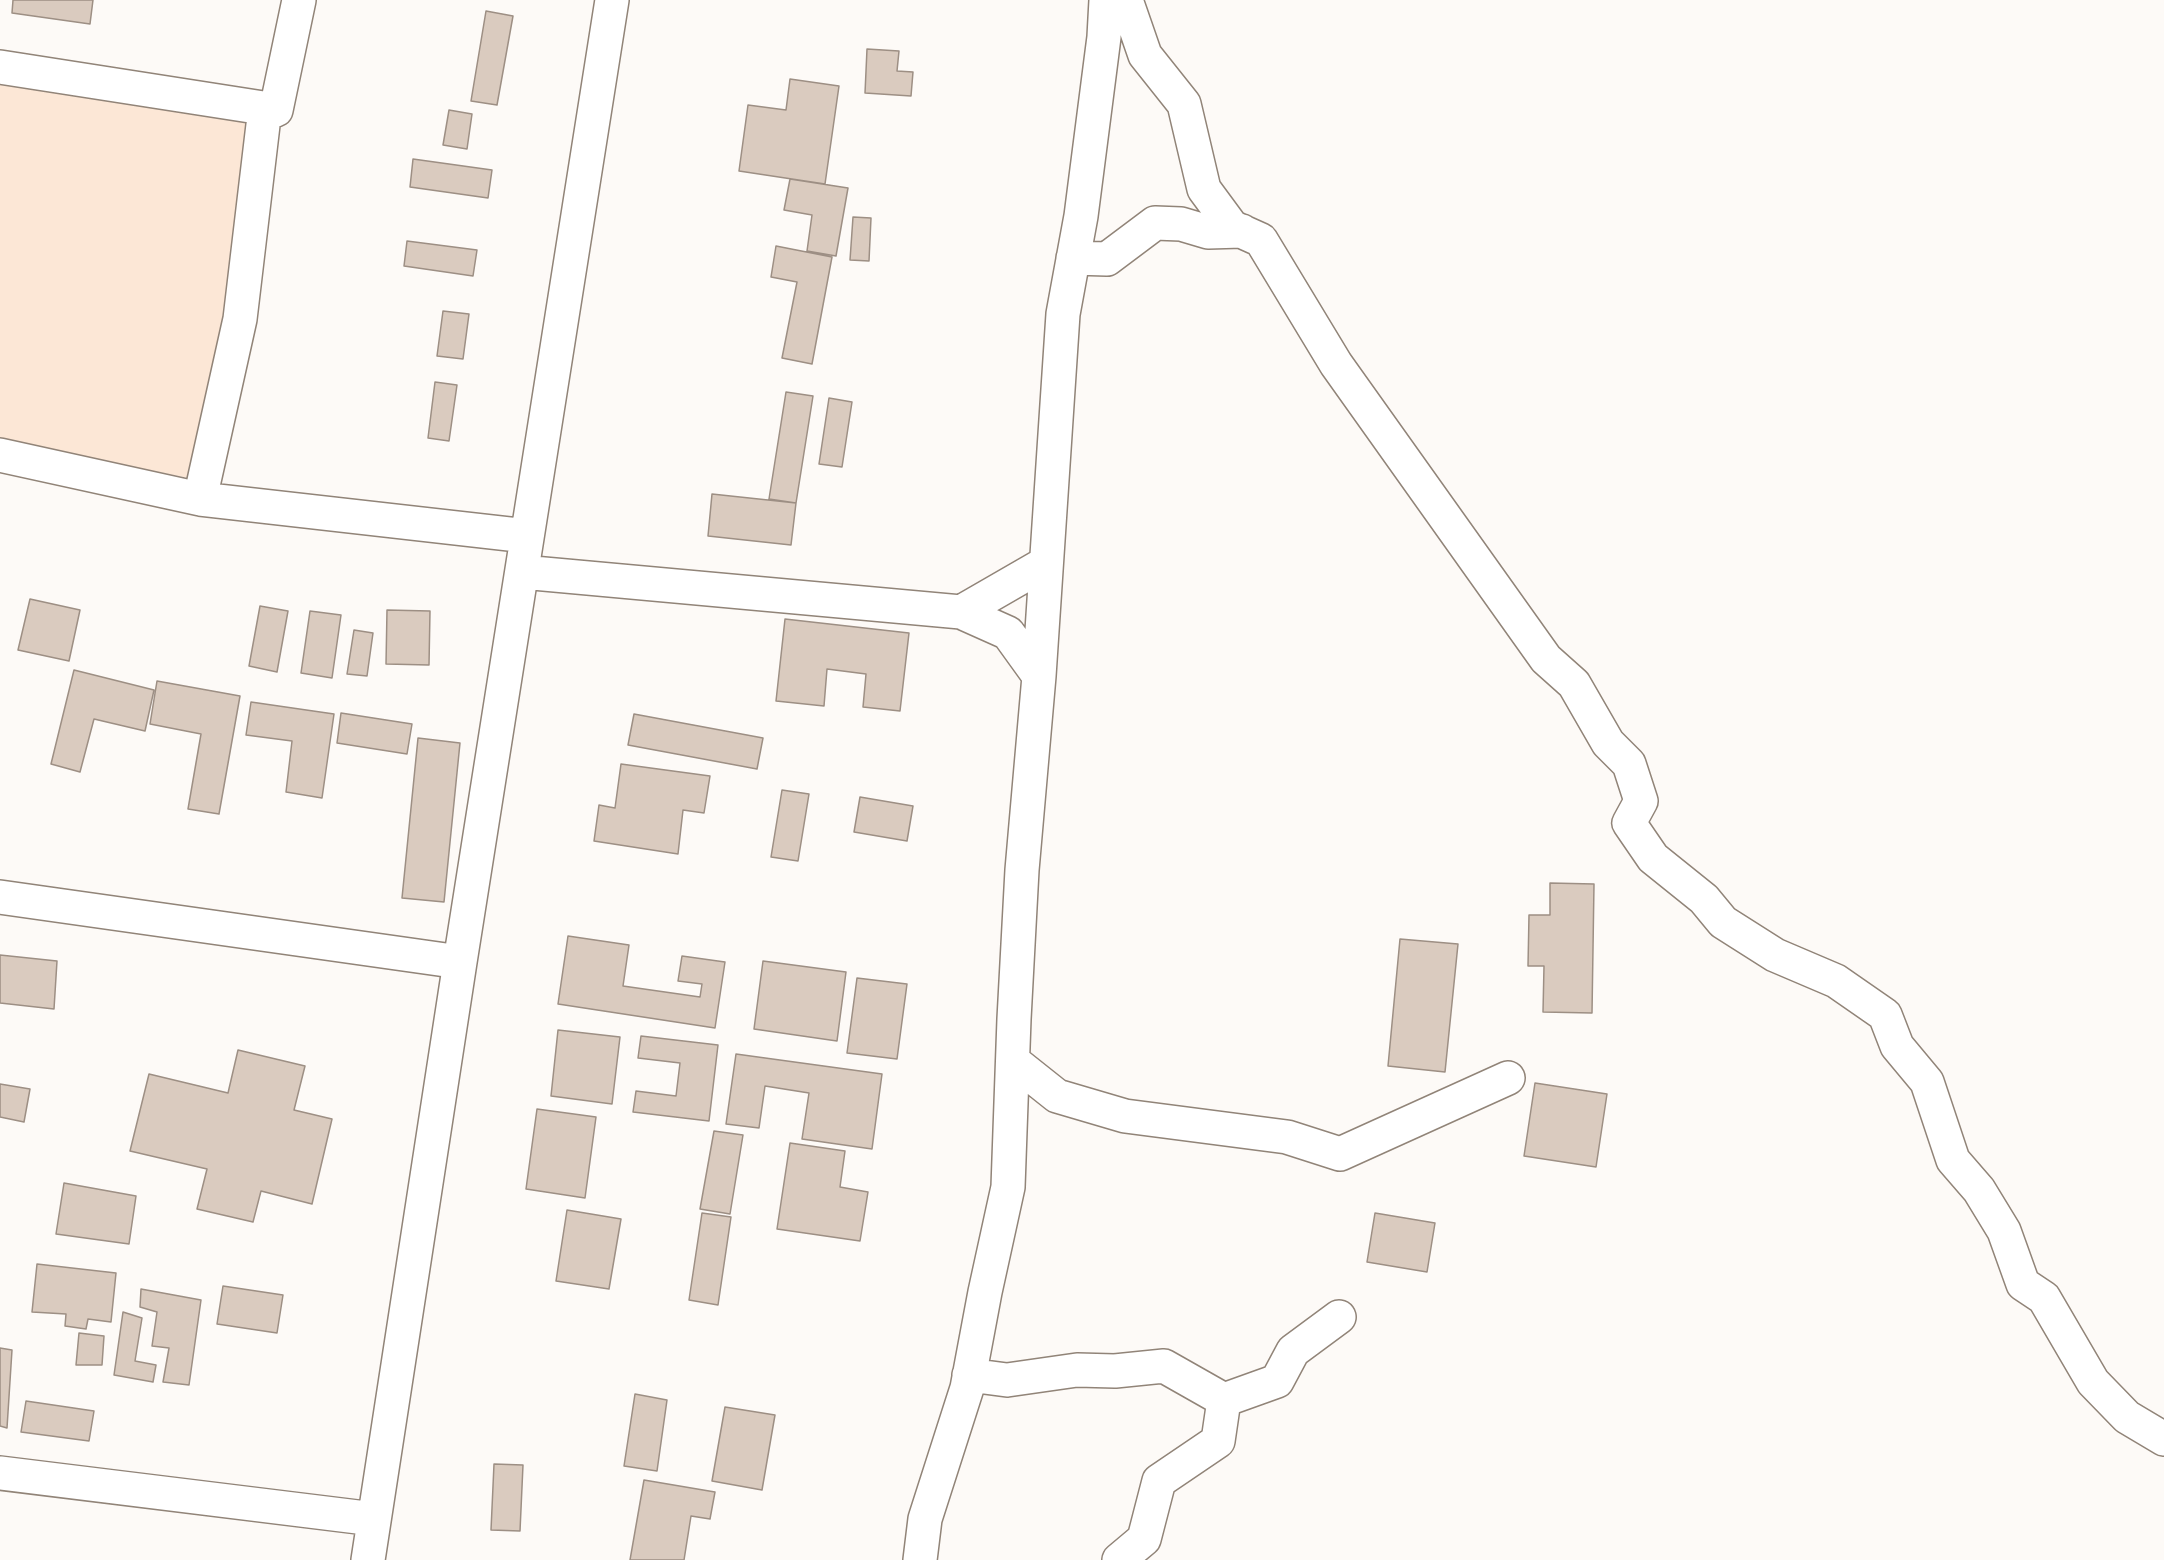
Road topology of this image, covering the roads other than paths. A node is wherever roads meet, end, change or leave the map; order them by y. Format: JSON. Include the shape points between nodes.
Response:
{"nodes":[{"id":1,"x":299,"y":0,"type":"edge"},
{"id":2,"x":612,"y":0,"type":"edge"},
{"id":3,"x":1106,"y":0,"type":"edge"},
{"id":4,"x":1126,"y":0,"type":"edge"},
{"id":5,"x":0,"y":67,"type":"edge"},
{"id":6,"x":264,"y":108,"type":"junction"},
{"id":7,"x":1242,"y":231,"type":"junction"},
{"id":8,"x":1073,"y":258,"type":"junction"},
{"id":9,"x":0,"y":455,"type":"edge"},
{"id":10,"x":200,"y":499,"type":"junction"},
{"id":11,"x":527,"y":536,"type":"junction"},
{"id":12,"x":1046,"y":562,"type":"junction"},
{"id":13,"x":522,"y":572,"type":"junction"},
{"id":14,"x":961,"y":612,"type":"junction"},
{"id":15,"x":1039,"y":676,"type":"junction"},
{"id":16,"x":0,"y":897,"type":"edge"},
{"id":17,"x":460,"y":962,"type":"junction"},
{"id":18,"x":1013,"y":1060,"type":"junction"},
{"id":19,"x":1508,"y":1078,"type":"dead end"},
{"id":20,"x":1339,"y":1317,"type":"dead end"},
{"id":21,"x":969,"y":1375,"type":"junction"},
{"id":22,"x":1224,"y":1400,"type":"junction"},
{"id":23,"x":2164,"y":1439,"type":"edge"},
{"id":24,"x":0,"y":1473,"type":"edge"},
{"id":25,"x":374,"y":1519,"type":"junction"},
{"id":26,"x":368,"y":1560,"type":"edge"},
{"id":27,"x":920,"y":1560,"type":"edge"},
{"id":28,"x":1119,"y":1560,"type":"edge"}],
"edges":[{"from":1,"to":6,"type":"street","via":[[276,110]]},
{"from":2,"to":11,"type":"street"},
{"from":3,"to":8,"type":"street"},
{"from":4,"to":7,"type":"street","via":[[1145,55],[1184,104],[1204,189],[1232,227]]},
{"from":5,"to":6,"type":"street"},
{"from":6,"to":10,"type":"street","via":[[240,319]]},
{"from":7,"to":8,"type":"street","via":[[1208,232],[1181,224],[1155,223],[1107,259]]},
{"from":7,"to":23,"type":"street","via":[[1261,240],[1336,364],[1546,658],[1574,684],[1608,743],[1629,764],[1641,801],[1629,823],[1653,858],[1704,899],[1724,922],[1775,955],[1836,981],[1884,1015],[1897,1046],[1927,1082],[1953,1160],[1979,1190],[2004,1231],[2023,1284],[2044,1298],[2093,1382],[2127,1417]]},
{"from":8,"to":12,"type":"street","via":[[1063,314]]},
{"from":9,"to":10,"type":"street"},
{"from":10,"to":11,"type":"street"},
{"from":11,"to":13,"type":"street"},
{"from":12,"to":14,"type":"street"},
{"from":12,"to":15,"type":"street"},
{"from":13,"to":14,"type":"street"},
{"from":13,"to":17,"type":"street"},
{"from":14,"to":15,"type":"street","via":[[1008,633]]},
{"from":15,"to":18,"type":"street","via":[[1022,870]]},
{"from":16,"to":17,"type":"street"},
{"from":17,"to":25,"type":"street"},
{"from":18,"to":19,"type":"street","via":[[1057,1096],[1125,1116],[1287,1137],[1340,1154]]},
{"from":18,"to":21,"type":"street","via":[[1008,1187]]},
{"from":20,"to":22,"type":"street","via":[[1293,1352],[1277,1381]]},
{"from":21,"to":22,"type":"street","via":[[1007,1380],[1077,1370],[1164,1366]]},
{"from":21,"to":27,"type":"street","via":[[925,1519]]},
{"from":22,"to":28,"type":"street","via":[[1218,1441],[1159,1481],[1144,1539]]},
{"from":24,"to":25,"type":"street"},
{"from":25,"to":26,"type":"street"}]}
